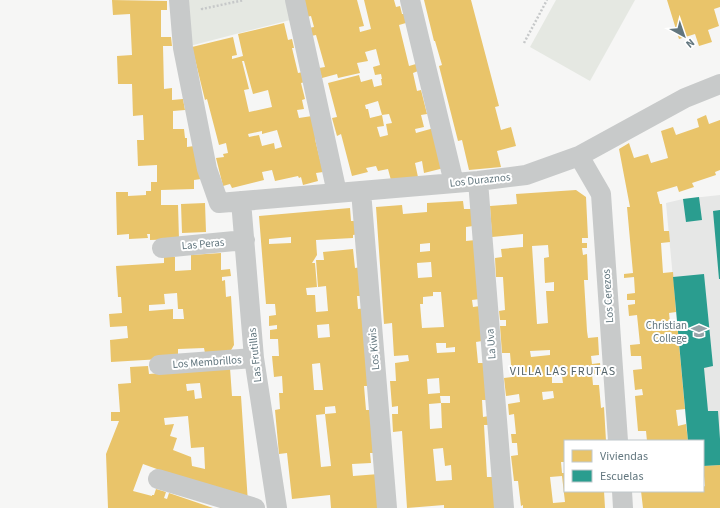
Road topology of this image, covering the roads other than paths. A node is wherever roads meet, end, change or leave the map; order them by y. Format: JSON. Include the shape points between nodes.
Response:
{"nodes":[{"id":1,"x":179,"y":0,"type":"edge"},
{"id":2,"x":295,"y":0,"type":"edge"},
{"id":3,"x":410,"y":0,"type":"edge"},
{"id":4,"x":720,"y":84,"type":"edge"},
{"id":5,"x":579,"y":156,"type":"junction"},
{"id":6,"x":478,"y":181,"type":"junction"},
{"id":7,"x":454,"y":183,"type":"junction"},
{"id":8,"x":361,"y":190,"type":"junction"},
{"id":9,"x":337,"y":193,"type":"junction"},
{"id":10,"x":241,"y":201,"type":"junction"},
{"id":11,"x":244,"y":240,"type":"junction"},
{"id":12,"x":162,"y":248,"type":"dead end"},
{"id":13,"x":254,"y":358,"type":"junction"},
{"id":14,"x":159,"y":365,"type":"dead end"},
{"id":15,"x":618,"y":440,"type":"edge"},
{"id":16,"x":158,"y":479,"type":"dead end"},
{"id":17,"x":622,"y":492,"type":"edge"},
{"id":18,"x":255,"y":508,"type":"edge"},
{"id":19,"x":277,"y":508,"type":"edge"},
{"id":20,"x":387,"y":508,"type":"edge"},
{"id":21,"x":504,"y":508,"type":"edge"},
{"id":22,"x":623,"y":508,"type":"edge"}],
"edges":[{"from":1,"to":10,"type":"street","name":"Los Duraznos","via":[[183,48],[207,169],[219,203]]},
{"from":2,"to":9,"type":"street"},
{"from":3,"to":7,"type":"street"},
{"from":4,"to":5,"type":"street","name":"Los Duraznos","via":[[685,98]]},
{"from":5,"to":6,"type":"street","name":"Los Duraznos","via":[[526,175]]},
{"from":5,"to":15,"type":"street","name":"Los Cerezos","via":[[601,194]]},
{"from":6,"to":7,"type":"street","name":"Los Duraznos"},
{"from":6,"to":21,"type":"street","name":"La Uva"},
{"from":7,"to":8,"type":"street","name":"Los Duraznos"},
{"from":8,"to":9,"type":"street","name":"Los Duraznos"},
{"from":8,"to":20,"type":"street","name":"Los Kiwis"},
{"from":9,"to":10,"type":"street","name":"Los Duraznos"},
{"from":10,"to":11,"type":"street","name":"Las Frutillas"},
{"from":11,"to":12,"type":"street","name":"Las Peras"},
{"from":11,"to":13,"type":"street","name":"Las Frutillas"},
{"from":13,"to":14,"type":"street","name":"Los Membrillos"},
{"from":13,"to":19,"type":"street","name":"Las Frutillas"},
{"from":16,"to":18,"type":"street"},
{"from":17,"to":22,"type":"street"}]}
